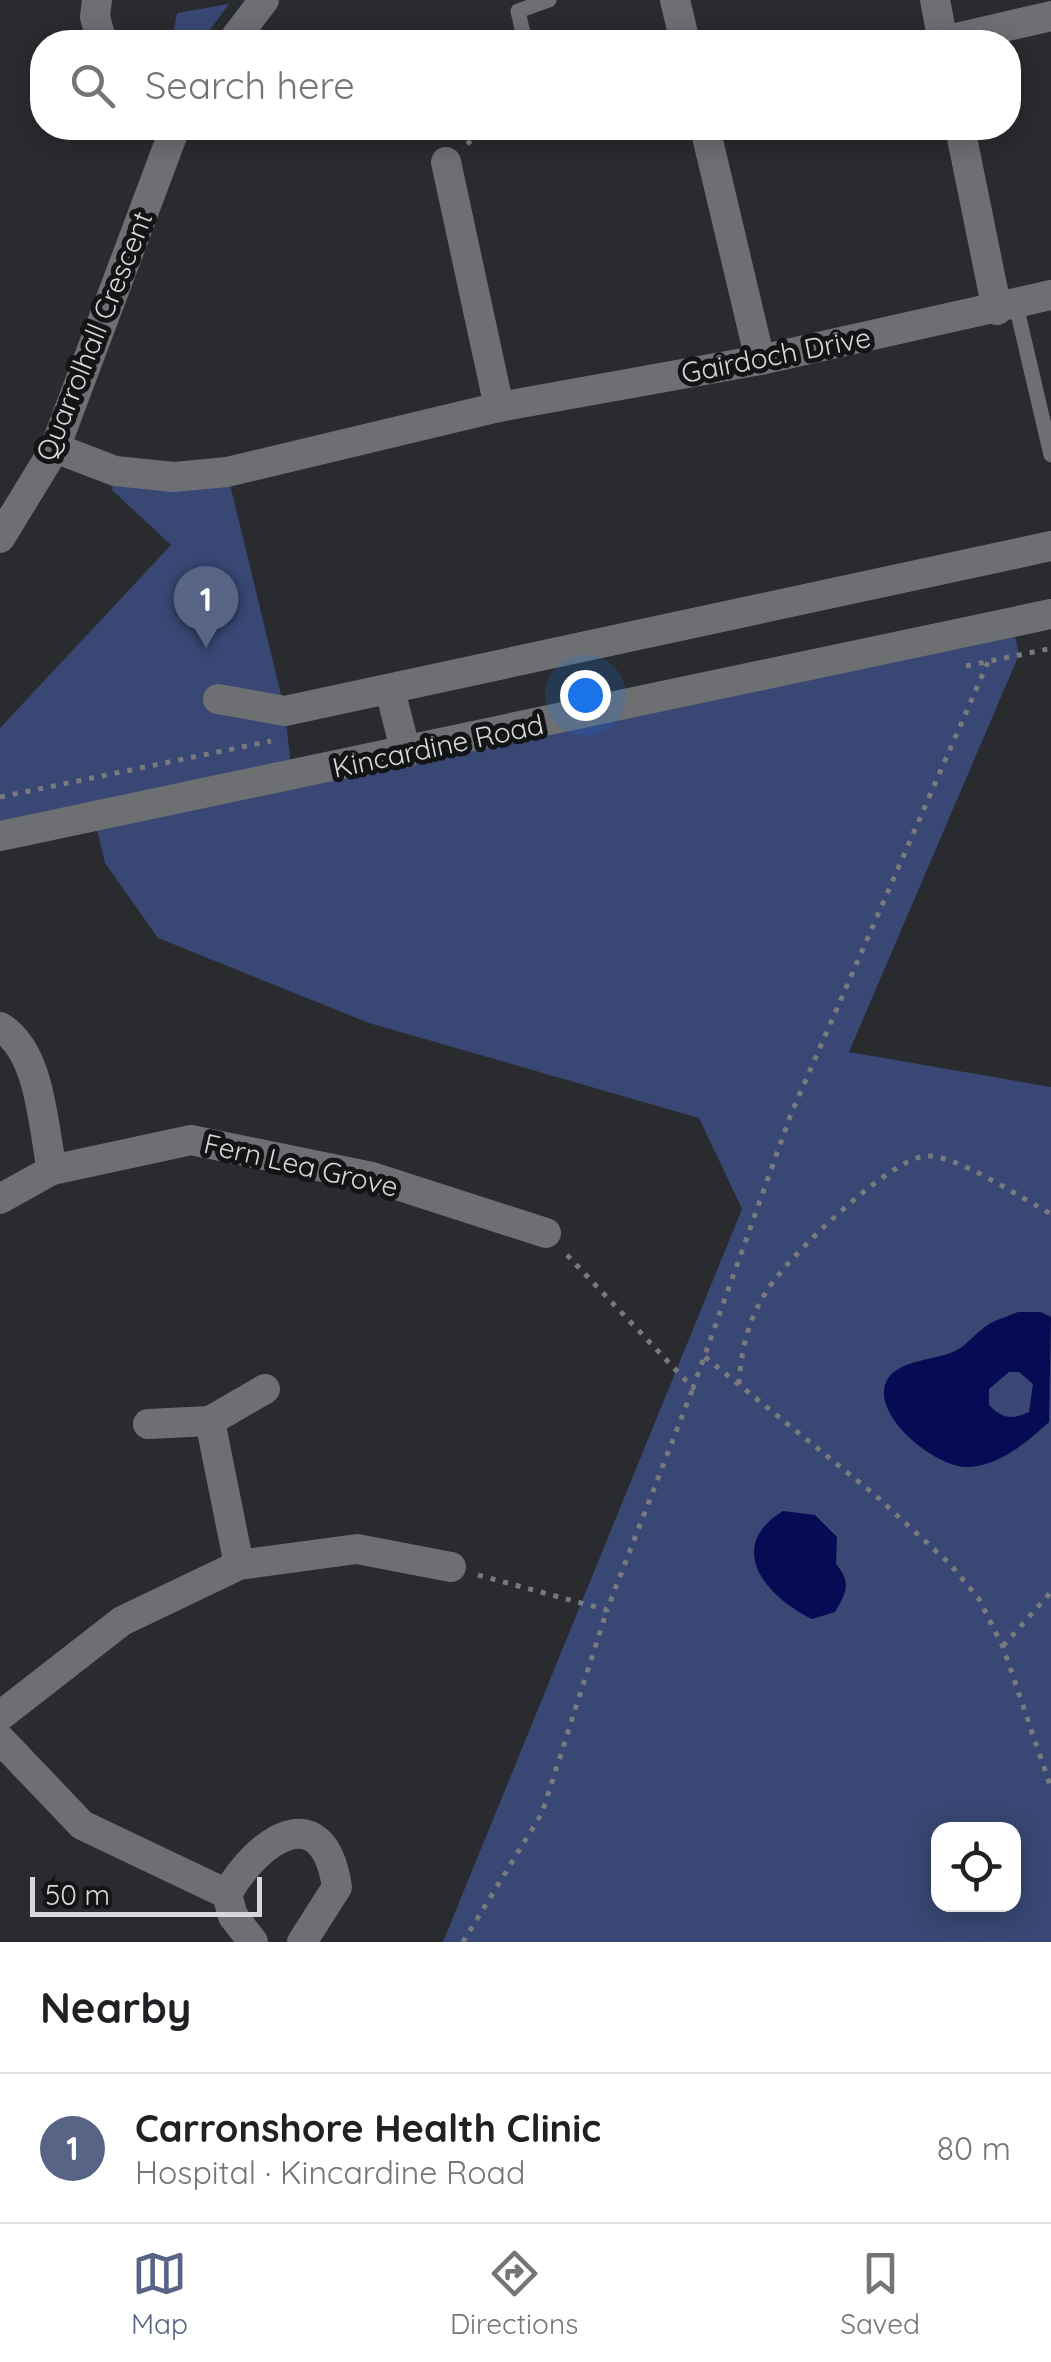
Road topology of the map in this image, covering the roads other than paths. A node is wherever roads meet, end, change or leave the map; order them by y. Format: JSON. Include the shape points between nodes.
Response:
{"nodes":[{"id":1,"x":97,"y":0,"type":"edge"},
{"id":2,"x":264,"y":0,"type":"edge"},
{"id":3,"x":549,"y":0,"type":"edge"},
{"id":4,"x":675,"y":0,"type":"edge"},
{"id":5,"x":934,"y":0,"type":"edge"},
{"id":6,"x":1051,"y":16,"type":"edge"},
{"id":7,"x":98,"y":30,"type":"edge"},
{"id":8,"x":241,"y":30,"type":"edge"},
{"id":9,"x":522,"y":30,"type":"edge"},
{"id":10,"x":682,"y":30,"type":"edge"},
{"id":11,"x":940,"y":30,"type":"edge"},
{"id":12,"x":993,"y":30,"type":"edge"},
{"id":13,"x":170,"y":140,"type":"edge"},
{"id":14,"x":708,"y":140,"type":"edge"},
{"id":15,"x":963,"y":140,"type":"edge"},
{"id":16,"x":446,"y":162,"type":"dead end"},
{"id":17,"x":1051,"y":295,"type":"edge"},
{"id":18,"x":1006,"y":307,"type":"junction"},
{"id":19,"x":760,"y":360,"type":"junction"},
{"id":20,"x":499,"y":407,"type":"junction"},
{"id":21,"x":55,"y":448,"type":"junction"},
{"id":22,"x":1051,"y":454,"type":"edge"},
{"id":23,"x":0,"y":538,"type":"edge"},
{"id":24,"x":1051,"y":546,"type":"edge"},
{"id":25,"x":1051,"y":614,"type":"edge"},
{"id":26,"x":390,"y":690,"type":"junction"},
{"id":27,"x":218,"y":700,"type":"dead end"},
{"id":28,"x":406,"y":753,"type":"junction"},
{"id":29,"x":0,"y":836,"type":"edge"},
{"id":30,"x":0,"y":1027,"type":"edge"},
{"id":31,"x":52,"y":1170,"type":"junction"},
{"id":32,"x":0,"y":1199,"type":"edge"},
{"id":33,"x":546,"y":1233,"type":"road end"},
{"id":34,"x":265,"y":1389,"type":"dead end"},
{"id":35,"x":210,"y":1420,"type":"junction"},
{"id":36,"x":148,"y":1424,"type":"dead end"},
{"id":37,"x":239,"y":1565,"type":"junction"},
{"id":38,"x":451,"y":1567,"type":"road end"},
{"id":39,"x":0,"y":1716,"type":"edge"},
{"id":40,"x":0,"y":1740,"type":"edge"},
{"id":41,"x":227,"y":1894,"type":"junction"},
{"id":42,"x":253,"y":1942,"type":"edge"},
{"id":43,"x":302,"y":1942,"type":"edge"}],
"edges":[{"from":1,"to":7,"type":"street"},
{"from":2,"to":8,"type":"street"},
{"from":3,"to":9,"type":"lane","via":[[518,11]]},
{"from":4,"to":10,"type":"street"},
{"from":5,"to":11,"type":"street"},
{"from":6,"to":12,"type":"street"},
{"from":13,"to":21,"type":"street","name":"Quarrolhall Crescent"},
{"from":14,"to":19,"type":"street"},
{"from":15,"to":18,"type":"street"},
{"from":16,"to":20,"type":"street"},
{"from":17,"to":18,"type":"street","name":"Gairdoch Drive"},
{"from":18,"to":19,"type":"street","name":"Gairdoch Drive"},
{"from":18,"to":22,"type":"lane"},
{"from":19,"to":20,"type":"street","name":"Gairdoch Drive"},
{"from":20,"to":21,"type":"street","name":"Gairdoch Drive","via":[[210,474],[115,471]]},
{"from":21,"to":23,"type":"street","name":"Quarrolhall Crescent"},
{"from":24,"to":26,"type":"street"},
{"from":25,"to":28,"type":"street","name":"Kincardine Road"},
{"from":26,"to":27,"type":"street","via":[[285,711]]},
{"from":26,"to":28,"type":"street"},
{"from":28,"to":29,"type":"street","name":"Kincardine Road"},
{"from":30,"to":31,"type":"street","via":[[28,1059]]},
{"from":31,"to":32,"type":"street","name":"Fern Lea Grove"},
{"from":31,"to":33,"type":"street","name":"Fern Lea Grove","via":[[191,1140],[372,1177]]},
{"from":34,"to":35,"type":"street"},
{"from":35,"to":36,"type":"street"},
{"from":35,"to":37,"type":"street"},
{"from":37,"to":38,"type":"street","via":[[357,1549]]},
{"from":37,"to":39,"type":"street","via":[[122,1621]]},
{"from":40,"to":41,"type":"street","via":[[82,1826]]},
{"from":41,"to":42,"type":"street","via":[[233,1916]]},
{"from":41,"to":43,"type":"street","via":[[271,1839],[296,1833],[320,1844],[333,1860],[337,1887]]}]}
